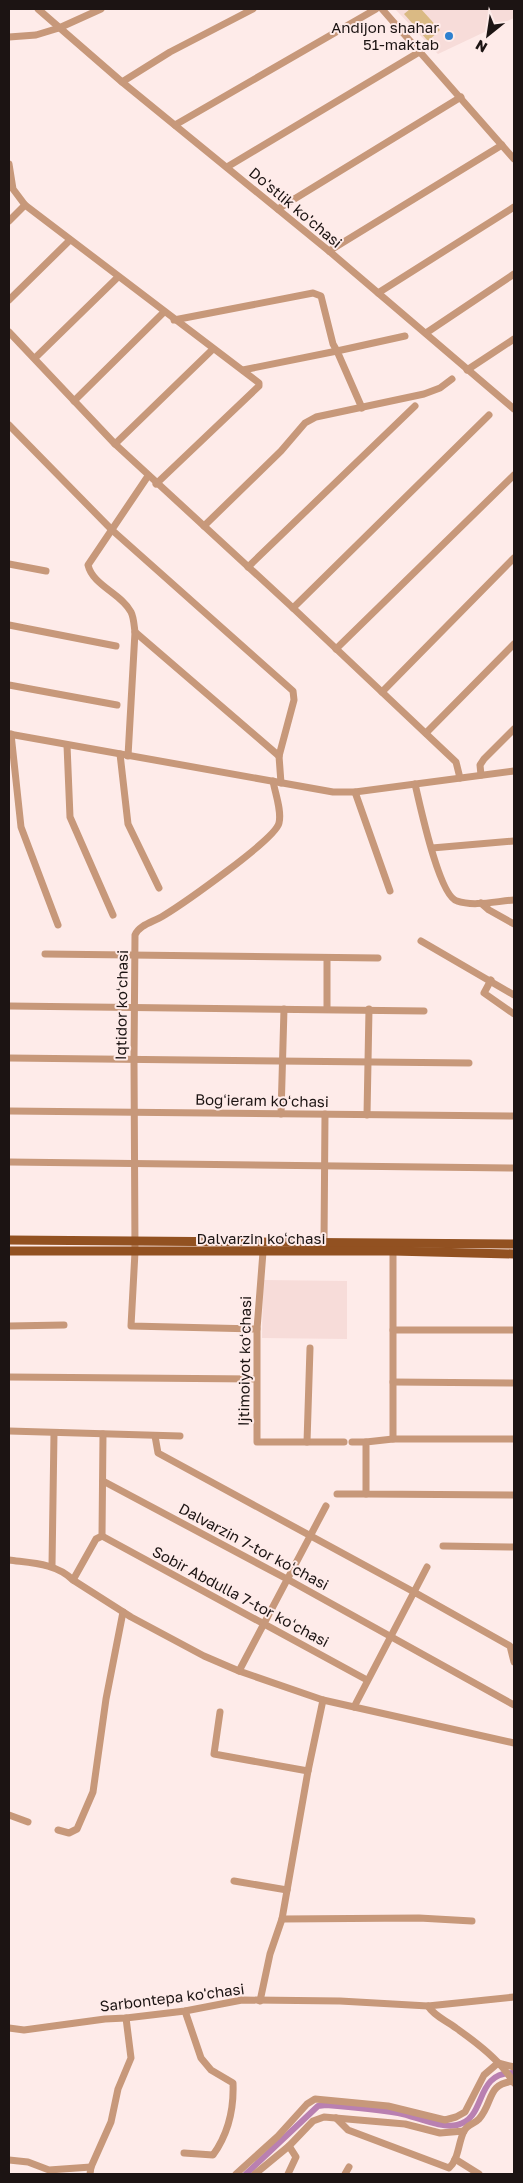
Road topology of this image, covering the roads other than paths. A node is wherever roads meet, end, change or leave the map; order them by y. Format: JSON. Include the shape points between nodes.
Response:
{"nodes":[{"id":1,"x":38,"y":9,"type":"edge"},
{"id":2,"x":101,"y":9,"type":"edge"},
{"id":3,"x":253,"y":9,"type":"edge"},
{"id":4,"x":376,"y":9,"type":"edge"},
{"id":5,"x":382,"y":9,"type":"edge"},
{"id":6,"x":59,"y":28,"type":"junction"},
{"id":7,"x":9,"y":37,"type":"edge"},
{"id":8,"x":421,"y":51,"type":"junction"},
{"id":9,"x":122,"y":82,"type":"junction"},
{"id":10,"x":461,"y":97,"type":"junction"},
{"id":11,"x":175,"y":125,"type":"junction"},
{"id":12,"x":514,"y":146,"type":"edge"},
{"id":13,"x":504,"y":147,"type":"junction"},
{"id":14,"x":514,"y":160,"type":"edge"},
{"id":15,"x":9,"y":164,"type":"edge"},
{"id":16,"x":227,"y":168,"type":"junction"},
{"id":17,"x":25,"y":206,"type":"junction"},
{"id":18,"x":514,"y":206,"type":"edge"},
{"id":19,"x":278,"y":209,"type":"junction"},
{"id":20,"x":9,"y":221,"type":"edge"},
{"id":21,"x":70,"y":240,"type":"junction"},
{"id":22,"x":329,"y":251,"type":"junction"},
{"id":23,"x":514,"y":274,"type":"edge"},
{"id":24,"x":118,"y":277,"type":"junction"},
{"id":25,"x":378,"y":293,"type":"junction"},
{"id":26,"x":9,"y":300,"type":"edge"},
{"id":27,"x":164,"y":312,"type":"junction"},
{"id":28,"x":174,"y":320,"type":"junction"},
{"id":29,"x":9,"y":332,"type":"edge"},
{"id":30,"x":426,"y":333,"type":"junction"},
{"id":31,"x":405,"y":336,"type":"dead end"},
{"id":32,"x":514,"y":339,"type":"edge"},
{"id":33,"x":212,"y":349,"type":"junction"},
{"id":34,"x":337,"y":351,"type":"junction"},
{"id":35,"x":34,"y":358,"type":"junction"},
{"id":36,"x":242,"y":370,"type":"junction"},
{"id":37,"x":467,"y":370,"type":"junction"},
{"id":38,"x":452,"y":379,"type":"dead end"},
{"id":39,"x":74,"y":401,"type":"junction"},
{"id":40,"x":415,"y":406,"type":"dead end"},
{"id":41,"x":362,"y":408,"type":"junction"},
{"id":42,"x":514,"y":410,"type":"edge"},
{"id":43,"x":489,"y":415,"type":"dead end"},
{"id":44,"x":9,"y":425,"type":"edge"},
{"id":45,"x":115,"y":444,"type":"junction"},
{"id":46,"x":514,"y":475,"type":"edge"},
{"id":47,"x":148,"y":476,"type":"junction"},
{"id":48,"x":156,"y":484,"type":"junction"},
{"id":49,"x":204,"y":526,"type":"junction"},
{"id":50,"x":112,"y":530,"type":"junction"},
{"id":51,"x":514,"y":558,"type":"edge"},
{"id":52,"x":9,"y":564,"type":"edge"},
{"id":53,"x":248,"y":566,"type":"junction"},
{"id":54,"x":46,"y":571,"type":"dead end"},
{"id":55,"x":293,"y":608,"type":"junction"},
{"id":56,"x":9,"y":625,"type":"edge"},
{"id":57,"x":135,"y":632,"type":"junction"},
{"id":58,"x":514,"y":644,"type":"edge"},
{"id":59,"x":116,"y":646,"type":"dead end"},
{"id":60,"x":336,"y":649,"type":"junction"},
{"id":61,"x":9,"y":685,"type":"edge"},
{"id":62,"x":382,"y":692,"type":"junction"},
{"id":63,"x":117,"y":705,"type":"dead end"},
{"id":64,"x":514,"y":729,"type":"edge"},
{"id":65,"x":426,"y":733,"type":"junction"},
{"id":66,"x":10,"y":734,"type":"edge"},
{"id":67,"x":67,"y":745,"type":"junction"},
{"id":68,"x":124,"y":755,"type":"junction"},
{"id":69,"x":279,"y":756,"type":"junction"},
{"id":70,"x":514,"y":771,"type":"edge"},
{"id":71,"x":481,"y":775,"type":"junction"},
{"id":72,"x":460,"y":778,"type":"junction"},
{"id":73,"x":273,"y":781,"type":"junction"},
{"id":74,"x":282,"y":783,"type":"junction"},
{"id":75,"x":415,"y":784,"type":"junction"},
{"id":76,"x":355,"y":792,"type":"junction"},
{"id":77,"x":514,"y":841,"type":"edge"},
{"id":78,"x":432,"y":848,"type":"junction"},
{"id":79,"x":159,"y":888,"type":"dead end"},
{"id":80,"x":390,"y":891,"type":"dead end"},
{"id":81,"x":514,"y":900,"type":"edge"},
{"id":82,"x":481,"y":902,"type":"junction"},
{"id":83,"x":113,"y":915,"type":"dead end"},
{"id":84,"x":514,"y":924,"type":"edge"},
{"id":85,"x":58,"y":925,"type":"dead end"},
{"id":86,"x":421,"y":941,"type":"dead end"},
{"id":87,"x":45,"y":954,"type":"dead end"},
{"id":88,"x":136,"y":956,"type":"junction"},
{"id":89,"x":327,"y":958,"type":"junction"},
{"id":90,"x":378,"y":958,"type":"dead end"},
{"id":91,"x":491,"y":980,"type":"junction"},
{"id":92,"x":514,"y":995,"type":"edge"},
{"id":93,"x":9,"y":1006,"type":"edge"},
{"id":94,"x":135,"y":1008,"type":"junction"},
{"id":95,"x":284,"y":1009,"type":"junction"},
{"id":96,"x":327,"y":1009,"type":"junction"},
{"id":97,"x":369,"y":1009,"type":"junction"},
{"id":98,"x":424,"y":1011,"type":"dead end"},
{"id":99,"x":514,"y":1014,"type":"edge"},
{"id":100,"x":9,"y":1058,"type":"edge"},
{"id":101,"x":134,"y":1059,"type":"junction"},
{"id":102,"x":282,"y":1062,"type":"junction"},
{"id":103,"x":369,"y":1062,"type":"junction"},
{"id":104,"x":470,"y":1062,"type":"dead end"},
{"id":105,"x":9,"y":1112,"type":"edge"},
{"id":106,"x":134,"y":1112,"type":"junction"},
{"id":107,"x":280,"y":1114,"type":"junction"},
{"id":108,"x":325,"y":1114,"type":"junction"},
{"id":109,"x":367,"y":1115,"type":"junction"},
{"id":110,"x":514,"y":1116,"type":"edge"},
{"id":111,"x":9,"y":1162,"type":"edge"},
{"id":112,"x":134,"y":1164,"type":"junction"},
{"id":113,"x":325,"y":1166,"type":"junction"},
{"id":114,"x":514,"y":1168,"type":"edge"},
{"id":115,"x":9,"y":1240,"type":"edge"},
{"id":116,"x":135,"y":1242,"type":"junction"},
{"id":117,"x":410,"y":1242,"type":"junction"},
{"id":118,"x":324,"y":1243,"type":"junction"},
{"id":119,"x":514,"y":1244,"type":"edge"},
{"id":120,"x":61,"y":1245,"type":"junction"},
{"id":121,"x":9,"y":1251,"type":"edge"},
{"id":122,"x":393,"y":1251,"type":"junction"},
{"id":123,"x":135,"y":1252,"type":"junction"},
{"id":124,"x":263,"y":1252,"type":"junction"},
{"id":125,"x":411,"y":1252,"type":"junction"},
{"id":126,"x":514,"y":1254,"type":"edge"},
{"id":127,"x":64,"y":1325,"type":"dead end"},
{"id":128,"x":9,"y":1326,"type":"edge"},
{"id":129,"x":257,"y":1329,"type":"junction"},
{"id":130,"x":393,"y":1330,"type":"junction"},
{"id":131,"x":514,"y":1330,"type":"edge"},
{"id":132,"x":310,"y":1348,"type":"dead end"},
{"id":133,"x":9,"y":1377,"type":"edge"},
{"id":134,"x":256,"y":1379,"type":"junction"},
{"id":135,"x":393,"y":1382,"type":"junction"},
{"id":136,"x":514,"y":1383,"type":"edge"},
{"id":137,"x":9,"y":1431,"type":"edge"},
{"id":138,"x":54,"y":1433,"type":"junction"},
{"id":139,"x":103,"y":1434,"type":"junction"},
{"id":140,"x":155,"y":1436,"type":"junction"},
{"id":141,"x":180,"y":1436,"type":"dead end"},
{"id":142,"x":393,"y":1439,"type":"junction"},
{"id":143,"x":514,"y":1440,"type":"edge"},
{"id":144,"x":307,"y":1442,"type":"junction"},
{"id":145,"x":366,"y":1442,"type":"junction"},
{"id":146,"x":103,"y":1481,"type":"junction"},
{"id":147,"x":337,"y":1494,"type":"dead end"},
{"id":148,"x":366,"y":1494,"type":"junction"},
{"id":149,"x":514,"y":1495,"type":"edge"},
{"id":150,"x":326,"y":1506,"type":"dead end"},
{"id":151,"x":102,"y":1536,"type":"junction"},
{"id":152,"x":310,"y":1536,"type":"junction"},
{"id":153,"x":443,"y":1546,"type":"dead end"},
{"id":154,"x":514,"y":1548,"type":"edge"},
{"id":155,"x":9,"y":1560,"type":"edge"},
{"id":156,"x":52,"y":1566,"type":"junction"},
{"id":157,"x":427,"y":1567,"type":"dead end"},
{"id":158,"x":287,"y":1579,"type":"junction"},
{"id":159,"x":73,"y":1580,"type":"junction"},
{"id":160,"x":414,"y":1592,"type":"junction"},
{"id":161,"x":123,"y":1612,"type":"junction"},
{"id":162,"x":264,"y":1623,"type":"junction"},
{"id":163,"x":391,"y":1636,"type":"junction"},
{"id":164,"x":514,"y":1662,"type":"edge"},
{"id":165,"x":239,"y":1671,"type":"junction"},
{"id":166,"x":367,"y":1680,"type":"junction"},
{"id":167,"x":323,"y":1700,"type":"junction"},
{"id":168,"x":514,"y":1705,"type":"edge"},
{"id":169,"x":354,"y":1707,"type":"junction"},
{"id":170,"x":220,"y":1712,"type":"dead end"},
{"id":171,"x":514,"y":1743,"type":"edge"},
{"id":172,"x":308,"y":1771,"type":"junction"},
{"id":173,"x":9,"y":1814,"type":"edge"},
{"id":174,"x":28,"y":1822,"type":"dead end"},
{"id":175,"x":58,"y":1830,"type":"dead end"},
{"id":176,"x":234,"y":1881,"type":"dead end"},
{"id":177,"x":287,"y":1890,"type":"junction"},
{"id":178,"x":282,"y":1919,"type":"junction"},
{"id":179,"x":472,"y":1921,"type":"dead end"},
{"id":180,"x":514,"y":1997,"type":"edge"},
{"id":181,"x":260,"y":2001,"type":"junction"},
{"id":182,"x":428,"y":2006,"type":"junction"},
{"id":183,"x":185,"y":2011,"type":"junction"},
{"id":184,"x":126,"y":2018,"type":"junction"},
{"id":185,"x":9,"y":2028,"type":"edge"},
{"id":186,"x":500,"y":2065,"type":"junction"},
{"id":187,"x":514,"y":2067,"type":"edge"},
{"id":188,"x":514,"y":2082,"type":"edge"},
{"id":189,"x":336,"y":2118,"type":"junction"},
{"id":190,"x":464,"y":2132,"type":"junction"},
{"id":191,"x":289,"y":2146,"type":"junction"},
{"id":192,"x":184,"y":2152,"type":"dead end"},
{"id":193,"x":455,"y":2159,"type":"junction"},
{"id":194,"x":9,"y":2160,"type":"edge"},
{"id":195,"x":91,"y":2171,"type":"edge"},
{"id":196,"x":236,"y":2174,"type":"edge"},
{"id":197,"x":254,"y":2174,"type":"edge"},
{"id":198,"x":288,"y":2174,"type":"edge"},
{"id":199,"x":479,"y":2174,"type":"edge"}],
"edges":[{"from":1,"to":6,"type":"street","name":"Do'stlik ko'chasi"},
{"from":2,"to":6,"type":"street"},
{"from":3,"to":9,"type":"street","via":[[170,52]]},
{"from":4,"to":11,"type":"street"},
{"from":5,"to":8,"type":"street"},
{"from":6,"to":7,"type":"street","via":[[36,35]]},
{"from":6,"to":9,"type":"street","name":"Do'stlik ko'chasi"},
{"from":8,"to":10,"type":"street"},
{"from":8,"to":16,"type":"street"},
{"from":9,"to":11,"type":"street","name":"Do'stlik ko'chasi"},
{"from":10,"to":13,"type":"street"},
{"from":10,"to":19,"type":"street"},
{"from":11,"to":16,"type":"street","name":"Do'stlik ko'chasi"},
{"from":12,"to":13,"type":"street"},
{"from":13,"to":14,"type":"street"},
{"from":13,"to":22,"type":"street"},
{"from":15,"to":17,"type":"street","via":[[13,189]]},
{"from":16,"to":19,"type":"street","name":"Do'stlik ko'chasi"},
{"from":17,"to":20,"type":"street"},
{"from":17,"to":21,"type":"street"},
{"from":18,"to":25,"type":"street"},
{"from":19,"to":22,"type":"street","name":"Do'stlik ko'chasi"},
{"from":21,"to":24,"type":"street"},
{"from":21,"to":26,"type":"street"},
{"from":22,"to":25,"type":"street","name":"Do'stlik ko'chasi"},
{"from":23,"to":30,"type":"street"},
{"from":24,"to":27,"type":"street"},
{"from":24,"to":35,"type":"street"},
{"from":25,"to":30,"type":"street","name":"Do'stlik ko'chasi"},
{"from":27,"to":28,"type":"street"},
{"from":27,"to":39,"type":"street"},
{"from":28,"to":33,"type":"street"},
{"from":28,"to":34,"type":"street","via":[[317,293],[321,296]]},
{"from":29,"to":35,"type":"street"},
{"from":30,"to":37,"type":"street","name":"Do'stlik ko'chasi"},
{"from":31,"to":34,"type":"street"},
{"from":32,"to":37,"type":"street"},
{"from":33,"to":36,"type":"street"},
{"from":33,"to":45,"type":"street"},
{"from":34,"to":36,"type":"street"},
{"from":34,"to":41,"type":"street"},
{"from":35,"to":39,"type":"street"},
{"from":36,"to":48,"type":"street","via":[[258,381],[259,386]]},
{"from":37,"to":42,"type":"street","name":"Do'stlik ko'chasi"},
{"from":38,"to":41,"type":"street","via":[[424,394]]},
{"from":39,"to":45,"type":"street"},
{"from":40,"to":53,"type":"street"},
{"from":41,"to":49,"type":"street","via":[[316,416],[305,423]]},
{"from":43,"to":55,"type":"street"},
{"from":44,"to":50,"type":"street"},
{"from":45,"to":47,"type":"street"},
{"from":46,"to":60,"type":"street"},
{"from":47,"to":48,"type":"street"},
{"from":47,"to":50,"type":"street"},
{"from":48,"to":49,"type":"street"},
{"from":49,"to":53,"type":"street"},
{"from":50,"to":57,"type":"street","via":[[88,565],[90,573],[122,600],[132,614]]},
{"from":50,"to":69,"type":"street","via":[[293,691],[294,700]]},
{"from":51,"to":62,"type":"street"},
{"from":52,"to":54,"type":"street"},
{"from":53,"to":55,"type":"street"},
{"from":55,"to":60,"type":"street"},
{"from":56,"to":59,"type":"street"},
{"from":57,"to":68,"type":"street"},
{"from":57,"to":69,"type":"street"},
{"from":58,"to":65,"type":"street"},
{"from":60,"to":62,"type":"street"},
{"from":61,"to":63,"type":"street"},
{"from":62,"to":65,"type":"street"},
{"from":64,"to":71,"type":"street","via":[[484,759],[480,765]]},
{"from":65,"to":72,"type":"street","via":[[456,762]]},
{"from":66,"to":67,"type":"street"},
{"from":66,"to":85,"type":"street","via":[[21,827]]},
{"from":67,"to":68,"type":"street"},
{"from":67,"to":83,"type":"street","via":[[70,817]]},
{"from":68,"to":73,"type":"street"},
{"from":68,"to":79,"type":"street","via":[[128,824]]},
{"from":69,"to":74,"type":"street"},
{"from":70,"to":71,"type":"street"},
{"from":71,"to":72,"type":"street"},
{"from":72,"to":75,"type":"street"},
{"from":73,"to":74,"type":"street"},
{"from":73,"to":88,"type":"street","name":"Iqtidor koʻchasi","via":[[280,818],[277,828],[203,890],[138,929],[135,935]]},
{"from":74,"to":76,"type":"street","via":[[333,792]]},
{"from":75,"to":76,"type":"street"},
{"from":75,"to":78,"type":"street"},
{"from":76,"to":80,"type":"street"},
{"from":77,"to":78,"type":"street"},
{"from":78,"to":82,"type":"street","via":[[452,899],[466,903]]},
{"from":81,"to":82,"type":"street"},
{"from":82,"to":84,"type":"street"},
{"from":86,"to":91,"type":"street"},
{"from":87,"to":88,"type":"street"},
{"from":88,"to":89,"type":"street"},
{"from":88,"to":94,"type":"street","name":"Iqtidor koʻchasi"},
{"from":89,"to":90,"type":"street"},
{"from":89,"to":96,"type":"street"},
{"from":91,"to":92,"type":"street"},
{"from":91,"to":99,"type":"street","via":[[484,993]]},
{"from":93,"to":94,"type":"street"},
{"from":94,"to":95,"type":"street"},
{"from":94,"to":101,"type":"street","name":"Iqtidor koʻchasi"},
{"from":95,"to":96,"type":"street"},
{"from":95,"to":102,"type":"street"},
{"from":96,"to":97,"type":"street"},
{"from":97,"to":98,"type":"street"},
{"from":97,"to":103,"type":"street"},
{"from":100,"to":101,"type":"street"},
{"from":101,"to":102,"type":"street"},
{"from":101,"to":106,"type":"street","name":"Iqtidor koʻchasi"},
{"from":102,"to":103,"type":"street"},
{"from":102,"to":107,"type":"street"},
{"from":103,"to":104,"type":"street"},
{"from":103,"to":109,"type":"street"},
{"from":105,"to":106,"type":"street","name":"Bogʻieram koʻchasi"},
{"from":106,"to":107,"type":"street","name":"Bogʻieram koʻchasi"},
{"from":106,"to":112,"type":"street","name":"Iqtidor koʻchasi"},
{"from":107,"to":108,"type":"street","name":"Bogʻieram koʻchasi"},
{"from":108,"to":109,"type":"street","name":"Bogʻieram koʻchasi"},
{"from":108,"to":113,"type":"street"},
{"from":109,"to":110,"type":"street","name":"Bogʻieram koʻchasi"},
{"from":111,"to":112,"type":"street"},
{"from":112,"to":113,"type":"street"},
{"from":112,"to":116,"type":"street","name":"Iqtidor koʻchasi"},
{"from":113,"to":114,"type":"street"},
{"from":113,"to":118,"type":"street"},
{"from":115,"to":120,"type":"main road","name":"Dalvarzin koʻchasi"},
{"from":116,"to":118,"type":"main road","name":"Dalvarzin koʻchasi"},
{"from":116,"to":120,"type":"main road","name":"Dalvarzin koʻchasi"},
{"from":116,"to":123,"type":"street","name":"Iqtidor koʻchasi"},
{"from":117,"to":118,"type":"main road","name":"Dalvarzin koʻchasi"},
{"from":117,"to":119,"type":"main road","name":"Dalvarzin koʻchasi"},
{"from":117,"to":125,"type":"main road"},
{"from":120,"to":121,"type":"main road","name":"Dalvarzin koʻchasi"},
{"from":120,"to":123,"type":"main road","name":"Dalvarzin koʻchasi"},
{"from":122,"to":124,"type":"main road","name":"Dalvarzin koʻchasi"},
{"from":122,"to":125,"type":"main road","name":"Dalvarzin koʻchasi"},
{"from":122,"to":130,"type":"street"},
{"from":123,"to":124,"type":"main road","name":"Dalvarzin koʻchasi"},
{"from":123,"to":129,"type":"street","name":"Iqtidor koʻchasi","via":[[131,1326]]},
{"from":124,"to":129,"type":"street","name":"Ijtimoiyot koʻchasi"},
{"from":125,"to":126,"type":"main road","name":"Dalvarzin koʻchasi"},
{"from":127,"to":128,"type":"street"},
{"from":129,"to":134,"type":"street","name":"Ijtimoiyot koʻchasi"},
{"from":130,"to":131,"type":"street"},
{"from":130,"to":135,"type":"street"},
{"from":132,"to":144,"type":"street"},
{"from":133,"to":134,"type":"street"},
{"from":134,"to":144,"type":"street","name":"Ijtimoiyot koʻchasi","via":[[257,1442]]},
{"from":135,"to":136,"type":"street"},
{"from":135,"to":142,"type":"street"},
{"from":137,"to":138,"type":"street"},
{"from":138,"to":139,"type":"street"},
{"from":138,"to":156,"type":"street"},
{"from":139,"to":140,"type":"street"},
{"from":139,"to":146,"type":"street"},
{"from":140,"to":141,"type":"street"},
{"from":140,"to":152,"type":"street","via":[[158,1453]]},
{"from":142,"to":143,"type":"street","name":"Ijtimoiyot koʻchasi"},
{"from":142,"to":145,"type":"street","name":"Ijtimoiyot koʻchasi"},
{"from":144,"to":145,"type":"street","name":"Ijtimoiyot koʻchasi"},
{"from":145,"to":148,"type":"street"},
{"from":146,"to":151,"type":"street"},
{"from":146,"to":158,"type":"street","name":"Dalvarzin 7-tor koʻchasi"},
{"from":147,"to":148,"type":"street"},
{"from":148,"to":149,"type":"street"},
{"from":150,"to":152,"type":"street"},
{"from":151,"to":159,"type":"street","via":[[96,1539]]},
{"from":151,"to":162,"type":"street","name":"Sobir Abdulla 7-tor koʻchasi"},
{"from":152,"to":158,"type":"street"},
{"from":152,"to":160,"type":"street"},
{"from":153,"to":154,"type":"street"},
{"from":155,"to":156,"type":"street"},
{"from":156,"to":159,"type":"street"},
{"from":157,"to":160,"type":"street"},
{"from":158,"to":162,"type":"street"},
{"from":158,"to":163,"type":"street","name":"Dalvarzin 7-tor koʻchasi"},
{"from":159,"to":161,"type":"street"},
{"from":160,"to":163,"type":"street"},
{"from":160,"to":164,"type":"street","via":[[510,1646]]},
{"from":161,"to":165,"type":"street"},
{"from":161,"to":175,"type":"street","via":[[93,1792],[77,1829],[69,1833]]},
{"from":162,"to":165,"type":"street"},
{"from":162,"to":166,"type":"street","name":"Sobir Abdulla 7-tor koʻchasi"},
{"from":163,"to":166,"type":"street"},
{"from":163,"to":168,"type":"street","name":"Dalvarzin 7-tor koʻchasi"},
{"from":165,"to":167,"type":"street"},
{"from":166,"to":169,"type":"street"},
{"from":167,"to":169,"type":"street"},
{"from":167,"to":172,"type":"street"},
{"from":169,"to":171,"type":"street"},
{"from":170,"to":172,"type":"street","via":[[214,1754]]},
{"from":172,"to":177,"type":"street"},
{"from":173,"to":174,"type":"street"},
{"from":176,"to":177,"type":"street"},
{"from":177,"to":178,"type":"street"},
{"from":178,"to":179,"type":"street"},
{"from":178,"to":181,"type":"street","via":[[270,1954]]},
{"from":180,"to":182,"type":"street","name":"Sarbontepa ko'chasi"},
{"from":181,"to":182,"type":"street","name":"Sarbontepa ko'chasi"},
{"from":181,"to":183,"type":"street","name":"Sarbontepa ko'chasi","via":[[242,2000]]},
{"from":182,"to":186,"type":"street","via":[[433,2014],[456,2027]]},
{"from":183,"to":184,"type":"street","name":"Sarbontepa ko'chasi"},
{"from":183,"to":192,"type":"street","via":[[200,2058],[211,2070],[234,2083],[234,2101],[220,2145],[213,2155]]},
{"from":184,"to":185,"type":"street","name":"Sarbontepa ko'chasi","via":[[24,2030]]},
{"from":184,"to":195,"type":"street","via":[[131,2058],[118,2089],[111,2122]]},
{"from":186,"to":187,"type":"street"},
{"from":186,"to":188,"type":"street"},
{"from":186,"to":196,"type":"street","via":[[484,2075],[465,2112],[445,2120],[388,2106],[315,2099]]},
{"from":188,"to":190,"type":"street","via":[[498,2085],[480,2118]]},
{"from":189,"to":190,"type":"street","via":[[405,2124],[440,2133]]},
{"from":189,"to":191,"type":"street","via":[[324,2117],[313,2121]]},
{"from":189,"to":193,"type":"street","via":[[348,2130],[449,2168]]},
{"from":190,"to":193,"type":"street"},
{"from":191,"to":197,"type":"street"},
{"from":191,"to":198,"type":"street","via":[[296,2157]]},
{"from":193,"to":199,"type":"street"},
{"from":194,"to":195,"type":"street","via":[[28,2162],[49,2170]]}]}
